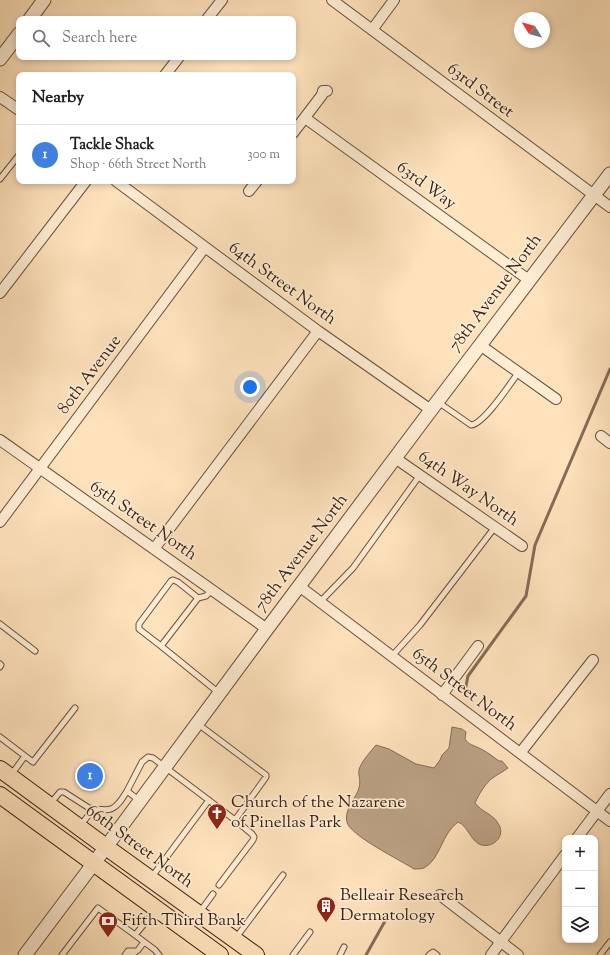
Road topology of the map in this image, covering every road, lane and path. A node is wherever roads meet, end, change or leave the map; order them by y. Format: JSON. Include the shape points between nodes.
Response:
{"nodes":[{"id":1,"x":44,"y":0,"type":"edge"},
{"id":2,"x":222,"y":0,"type":"edge"},
{"id":3,"x":332,"y":0,"type":"edge"},
{"id":4,"x":394,"y":0,"type":"edge"},
{"id":5,"x":32,"y":16,"type":"edge"},
{"id":6,"x":209,"y":16,"type":"edge"},
{"id":7,"x":372,"y":30,"type":"junction"},
{"id":8,"x":16,"y":38,"type":"edge"},
{"id":9,"x":0,"y":59,"type":"edge"},
{"id":10,"x":177,"y":60,"type":"edge"},
{"id":11,"x":167,"y":72,"type":"edge"},
{"id":12,"x":327,"y":92,"type":"dead end"},
{"id":13,"x":0,"y":97,"type":"edge"},
{"id":14,"x":16,"y":108,"type":"edge"},
{"id":15,"x":305,"y":118,"type":"junction"},
{"id":16,"x":296,"y":130,"type":"edge"},
{"id":17,"x":16,"y":159,"type":"edge"},
{"id":18,"x":610,"y":174,"type":"edge"},
{"id":19,"x":0,"y":180,"type":"edge"},
{"id":20,"x":84,"y":184,"type":"edge"},
{"id":21,"x":120,"y":184,"type":"edge"},
{"id":22,"x":255,"y":184,"type":"edge"},
{"id":23,"x":249,"y":191,"type":"dead end"},
{"id":24,"x":594,"y":195,"type":"junction"},
{"id":25,"x":610,"y":207,"type":"edge"},
{"id":26,"x":205,"y":248,"type":"junction"},
{"id":27,"x":528,"y":280,"type":"junction"},
{"id":28,"x":0,"y":293,"type":"edge"},
{"id":29,"x":318,"y":331,"type":"junction"},
{"id":30,"x":480,"y":345,"type":"junction"},
{"id":31,"x":518,"y":373,"type":"junction"},
{"id":32,"x":556,"y":399,"type":"dead end"},
{"id":33,"x":434,"y":406,"type":"junction"},
{"id":34,"x":601,"y":436,"type":"dead end"},
{"id":35,"x":0,"y":440,"type":"edge"},
{"id":36,"x":610,"y":443,"type":"edge"},
{"id":37,"x":395,"y":458,"type":"junction"},
{"id":38,"x":40,"y":468,"type":"junction"},
{"id":39,"x":420,"y":475,"type":"junction"},
{"id":40,"x":0,"y":522,"type":"edge"},
{"id":41,"x":495,"y":527,"type":"junction"},
{"id":42,"x":522,"y":546,"type":"dead end"},
{"id":43,"x":154,"y":549,"type":"junction"},
{"id":44,"x":299,"y":586,"type":"junction"},
{"id":45,"x":212,"y":590,"type":"junction"},
{"id":46,"x":198,"y":598,"type":"junction"},
{"id":47,"x":320,"y":602,"type":"junction"},
{"id":48,"x":0,"y":624,"type":"edge"},
{"id":49,"x":267,"y":629,"type":"junction"},
{"id":50,"x":161,"y":646,"type":"junction"},
{"id":51,"x":478,"y":646,"type":"dead end"},
{"id":52,"x":35,"y":651,"type":"dead end"},
{"id":53,"x":392,"y":656,"type":"junction"},
{"id":54,"x":592,"y":660,"type":"dead end"},
{"id":55,"x":0,"y":664,"type":"edge"},
{"id":56,"x":0,"y":667,"type":"edge"},
{"id":57,"x":219,"y":694,"type":"junction"},
{"id":58,"x":442,"y":695,"type":"junction"},
{"id":59,"x":75,"y":708,"type":"dead end"},
{"id":60,"x":197,"y":724,"type":"junction"},
{"id":61,"x":0,"y":737,"type":"edge"},
{"id":62,"x":521,"y":752,"type":"junction"},
{"id":63,"x":25,"y":756,"type":"junction"},
{"id":64,"x":165,"y":768,"type":"junction"},
{"id":65,"x":5,"y":772,"type":"edge"},
{"id":66,"x":127,"y":790,"type":"junction"},
{"id":67,"x":610,"y":794,"type":"edge"},
{"id":68,"x":0,"y":795,"type":"edge"},
{"id":69,"x":209,"y":800,"type":"junction"},
{"id":70,"x":140,"y":801,"type":"junction"},
{"id":71,"x":49,"y":805,"type":"junction"},
{"id":72,"x":89,"y":808,"type":"junction"},
{"id":73,"x":597,"y":811,"type":"junction"},
{"id":74,"x":235,"y":820,"type":"junction"},
{"id":75,"x":610,"y":821,"type":"edge"},
{"id":76,"x":80,"y":828,"type":"junction"},
{"id":77,"x":579,"y":835,"type":"edge"},
{"id":78,"x":106,"y":847,"type":"junction"},
{"id":79,"x":562,"y":859,"type":"edge"},
{"id":80,"x":94,"y":864,"type":"junction"},
{"id":81,"x":283,"y":875,"type":"dead end"},
{"id":82,"x":151,"y":879,"type":"junction"},
{"id":83,"x":219,"y":885,"type":"dead end"},
{"id":84,"x":213,"y":894,"type":"dead end"},
{"id":85,"x":440,"y":894,"type":"dead end"},
{"id":86,"x":157,"y":908,"type":"junction"},
{"id":87,"x":199,"y":913,"type":"junction"},
{"id":88,"x":310,"y":932,"type":"dead end"},
{"id":89,"x":135,"y":935,"type":"junction"},
{"id":90,"x":235,"y":939,"type":"junction"},
{"id":91,"x":501,"y":941,"type":"junction"},
{"id":92,"x":144,"y":942,"type":"junction"},
{"id":93,"x":610,"y":942,"type":"edge"},
{"id":94,"x":344,"y":947,"type":"dead end"},
{"id":95,"x":212,"y":951,"type":"edge"},
{"id":96,"x":138,"y":954,"type":"edge"},
{"id":97,"x":25,"y":955,"type":"edge"},
{"id":98,"x":62,"y":955,"type":"edge"},
{"id":99,"x":125,"y":955,"type":"edge"},
{"id":100,"x":131,"y":955,"type":"edge"},
{"id":101,"x":159,"y":955,"type":"edge"},
{"id":102,"x":256,"y":955,"type":"edge"},
{"id":103,"x":293,"y":955,"type":"edge"},
{"id":104,"x":340,"y":955,"type":"edge"},
{"id":105,"x":491,"y":955,"type":"edge"},
{"id":106,"x":518,"y":955,"type":"edge"},
{"id":107,"x":600,"y":955,"type":"edge"}],
"edges":[{"from":1,"to":5,"type":"street"},
{"from":2,"to":6,"type":"street"},
{"from":3,"to":7,"type":"street","name":"63rd Street"},
{"from":4,"to":7,"type":"street"},
{"from":7,"to":24,"type":"street","name":"63rd Street"},
{"from":8,"to":9,"type":"street"},
{"from":10,"to":11,"type":"street"},
{"from":12,"to":15,"type":"street","via":[[323,91]]},
{"from":13,"to":14,"type":"street"},
{"from":15,"to":16,"type":"street"},
{"from":15,"to":27,"type":"street","name":"63rd Way"},
{"from":17,"to":19,"type":"lane"},
{"from":18,"to":24,"type":"street","name":"78th Avenue North"},
{"from":20,"to":28,"type":"street"},
{"from":21,"to":26,"type":"street","name":"64th Street North"},
{"from":22,"to":23,"type":"street"},
{"from":24,"to":25,"type":"street","name":"63rd Street"},
{"from":24,"to":27,"type":"street","name":"78th Avenue North"},
{"from":26,"to":29,"type":"street","name":"64th Street North"},
{"from":26,"to":38,"type":"street","name":"80th Avenue"},
{"from":27,"to":30,"type":"street","name":"78th Avenue North"},
{"from":29,"to":33,"type":"street","name":"64th Street North"},
{"from":29,"to":43,"type":"street"},
{"from":30,"to":31,"type":"street"},
{"from":30,"to":33,"type":"street","name":"78th Avenue North"},
{"from":31,"to":32,"type":"street"},
{"from":31,"to":33,"type":"lane","via":[[487,414],[475,425]]},
{"from":33,"to":37,"type":"street","name":"78th Avenue North"},
{"from":34,"to":36,"type":"street"},
{"from":35,"to":38,"type":"street","name":"65th Street North"},
{"from":37,"to":39,"type":"street","name":"64th Way North"},
{"from":37,"to":44,"type":"street","name":"78th Avenue North"},
{"from":38,"to":40,"type":"street","name":"80th Avenue"},
{"from":38,"to":43,"type":"street","name":"65th Street North"},
{"from":39,"to":41,"type":"street","name":"64th Way North"},
{"from":39,"to":47,"type":"lane","via":[[353,568]]},
{"from":41,"to":42,"type":"street","name":"64th Way North"},
{"from":41,"to":53,"type":"lane","via":[[420,625]]},
{"from":43,"to":45,"type":"street","name":"65th Street North"},
{"from":44,"to":47,"type":"street","name":"65th Street North"},
{"from":44,"to":49,"type":"street","name":"78th Avenue North"},
{"from":45,"to":46,"type":"lane","via":[[206,596]]},
{"from":45,"to":49,"type":"street","name":"65th Street North"},
{"from":46,"to":50,"type":"lane"},
{"from":46,"to":50,"type":"lane","via":[[178,582],[171,581],[139,624],[139,629]]},
{"from":47,"to":53,"type":"street","name":"65th Street North"},
{"from":48,"to":52,"type":"lane"},
{"from":49,"to":57,"type":"street","name":"78th Avenue North"},
{"from":50,"to":57,"type":"lane"},
{"from":51,"to":58,"type":"street"},
{"from":53,"to":58,"type":"street","name":"65th Street North"},
{"from":54,"to":62,"type":"street"},
{"from":55,"to":56,"type":"lane"},
{"from":57,"to":60,"type":"street","name":"78th Avenue North"},
{"from":58,"to":62,"type":"street","name":"65th Street North"},
{"from":59,"to":63,"type":"lane","via":[[33,762]]},
{"from":60,"to":64,"type":"street","name":"78th Avenue North"},
{"from":60,"to":74,"type":"lane","via":[[266,775]]},
{"from":61,"to":63,"type":"lane"},
{"from":62,"to":73,"type":"street","name":"65th Street North"},
{"from":63,"to":65,"type":"lane"},
{"from":64,"to":66,"type":"lane","via":[[148,757],[142,762]]},
{"from":64,"to":69,"type":"lane"},
{"from":64,"to":70,"type":"street","name":"78th Avenue North"},
{"from":65,"to":71,"type":"main road","name":"66th Street North"},
{"from":66,"to":70,"type":"lane"},
{"from":66,"to":72,"type":"lane","via":[[119,804],[110,810]]},
{"from":67,"to":73,"type":"street"},
{"from":68,"to":80,"type":"main road"},
{"from":69,"to":74,"type":"lane"},
{"from":69,"to":82,"type":"lane"},
{"from":70,"to":78,"type":"street","name":"78th Avenue North"},
{"from":71,"to":72,"type":"lane","via":[[60,792],[64,792]]},
{"from":71,"to":76,"type":"main road","name":"66th Street North"},
{"from":72,"to":76,"type":"lane","via":[[90,813]]},
{"from":73,"to":75,"type":"street","name":"65th Street North"},
{"from":73,"to":77,"type":"street"},
{"from":74,"to":83,"type":"lane","via":[[254,837]]},
{"from":76,"to":78,"type":"main road","name":"66th Street North"},
{"from":78,"to":80,"type":"street","name":"78th Avenue North"},
{"from":78,"to":82,"type":"main road","name":"66th Street North"},
{"from":79,"to":91,"type":"street"},
{"from":80,"to":86,"type":"main road"},
{"from":80,"to":97,"type":"street","name":"78th Avenue North"},
{"from":81,"to":90,"type":"lane"},
{"from":82,"to":87,"type":"main road","name":"66th Street North"},
{"from":84,"to":87,"type":"lane"},
{"from":85,"to":91,"type":"street"},
{"from":86,"to":89,"type":"lane"},
{"from":86,"to":95,"type":"main road"},
{"from":87,"to":90,"type":"main road","name":"66th Street North"},
{"from":88,"to":103,"type":"lane"},
{"from":89,"to":92,"type":"lane"},
{"from":89,"to":98,"type":"lane","via":[[98,908]]},
{"from":90,"to":102,"type":"main road","name":"66th Street North"},
{"from":91,"to":105,"type":"street"},
{"from":91,"to":106,"type":"street"},
{"from":92,"to":96,"type":"lane"},
{"from":92,"to":101,"type":"lane"},
{"from":93,"to":107,"type":"lane"},
{"from":94,"to":104,"type":"lane"},
{"from":96,"to":99,"type":"lane","via":[[128,951]]},
{"from":96,"to":100,"type":"lane"}]}
